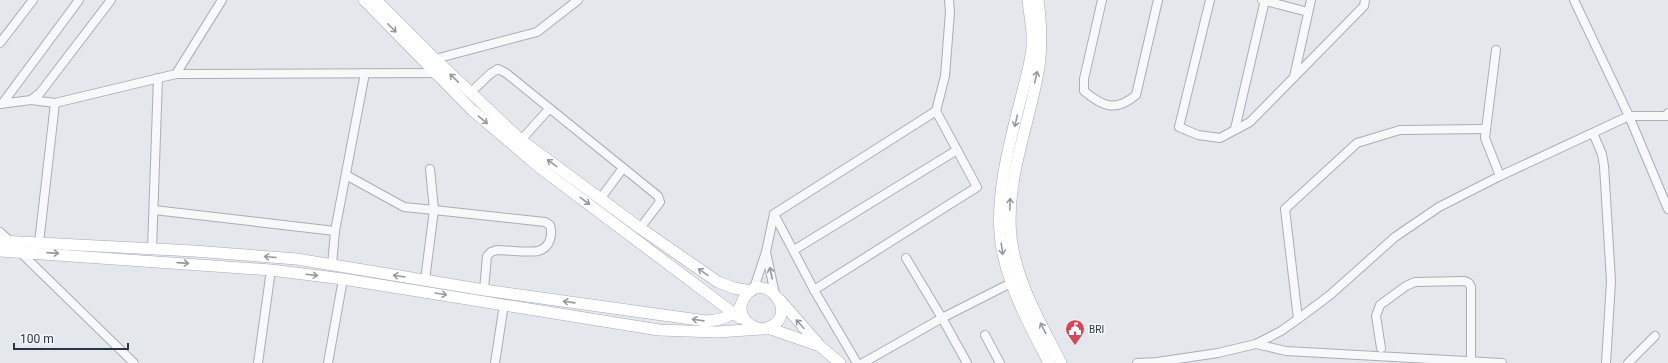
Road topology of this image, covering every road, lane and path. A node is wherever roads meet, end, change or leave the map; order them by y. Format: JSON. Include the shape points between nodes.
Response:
{"nodes":[{"id":1,"x":33,"y":0,"type":"edge"},
{"id":2,"x":79,"y":0,"type":"edge"},
{"id":3,"x":111,"y":0,"type":"edge"},
{"id":4,"x":222,"y":0,"type":"edge"},
{"id":5,"x":364,"y":0,"type":"edge"},
{"id":6,"x":376,"y":0,"type":"edge"},
{"id":7,"x":578,"y":0,"type":"edge"},
{"id":8,"x":949,"y":0,"type":"edge"},
{"id":9,"x":1028,"y":0,"type":"edge"},
{"id":10,"x":1038,"y":0,"type":"edge"},
{"id":11,"x":1102,"y":0,"type":"edge"},
{"id":12,"x":1158,"y":0,"type":"edge"},
{"id":13,"x":1210,"y":0,"type":"edge"},
{"id":14,"x":1264,"y":0,"type":"edge"},
{"id":15,"x":1311,"y":0,"type":"edge"},
{"id":16,"x":1365,"y":0,"type":"edge"},
{"id":17,"x":1574,"y":0,"type":"edge"},
{"id":18,"x":1308,"y":12,"type":"junction"},
{"id":19,"x":0,"y":43,"type":"edge"},
{"id":20,"x":1496,"y":50,"type":"dead end"},
{"id":21,"x":434,"y":59,"type":"junction"},
{"id":22,"x":365,"y":73,"type":"junction"},
{"id":23,"x":436,"y":73,"type":"junction"},
{"id":24,"x":176,"y":74,"type":"junction"},
{"id":25,"x":158,"y":78,"type":"junction"},
{"id":26,"x":1294,"y":78,"type":"junction"},
{"id":27,"x":470,"y":93,"type":"junction"},
{"id":28,"x":31,"y":100,"type":"junction"},
{"id":29,"x":55,"y":103,"type":"junction"},
{"id":30,"x":1,"y":104,"type":"edge"},
{"id":31,"x":549,"y":109,"type":"junction"},
{"id":32,"x":936,"y":111,"type":"junction"},
{"id":33,"x":1668,"y":113,"type":"edge"},
{"id":34,"x":1629,"y":116,"type":"junction"},
{"id":35,"x":1235,"y":129,"type":"junction"},
{"id":36,"x":1486,"y":129,"type":"junction"},
{"id":37,"x":1593,"y":133,"type":"junction"},
{"id":38,"x":521,"y":140,"type":"junction"},
{"id":39,"x":958,"y":150,"type":"junction"},
{"id":40,"x":623,"y":168,"type":"junction"},
{"id":41,"x":430,"y":169,"type":"dead end"},
{"id":42,"x":346,"y":176,"type":"junction"},
{"id":43,"x":1500,"y":176,"type":"junction"},
{"id":44,"x":600,"y":199,"type":"junction"},
{"id":45,"x":1666,"y":199,"type":"edge"},
{"id":46,"x":1668,"y":208,"type":"edge"},
{"id":47,"x":154,"y":210,"type":"junction"},
{"id":48,"x":434,"y":210,"type":"junction"},
{"id":49,"x":774,"y":214,"type":"junction"},
{"id":50,"x":640,"y":228,"type":"junction"},
{"id":51,"x":336,"y":231,"type":"junction"},
{"id":52,"x":0,"y":232,"type":"edge"},
{"id":53,"x":3,"y":242,"type":"edge"},
{"id":54,"x":39,"y":243,"type":"junction"},
{"id":55,"x":152,"y":249,"type":"junction"},
{"id":56,"x":0,"y":250,"type":"edge"},
{"id":57,"x":794,"y":250,"type":"junction"},
{"id":58,"x":19,"y":251,"type":"junction"},
{"id":59,"x":766,"y":252,"type":"junction"},
{"id":60,"x":906,"y":258,"type":"dead end"},
{"id":61,"x":332,"y":265,"type":"junction"},
{"id":62,"x":271,"y":270,"type":"junction"},
{"id":63,"x":343,"y":279,"type":"junction"},
{"id":64,"x":425,"y":280,"type":"junction"},
{"id":65,"x":1011,"y":283,"type":"junction"},
{"id":66,"x":484,"y":290,"type":"junction"},
{"id":67,"x":814,"y":290,"type":"junction"},
{"id":68,"x":752,"y":291,"type":"junction"},
{"id":69,"x":777,"y":297,"type":"junction"},
{"id":70,"x":504,"y":304,"type":"junction"},
{"id":71,"x":738,"y":310,"type":"junction"},
{"id":72,"x":942,"y":318,"type":"junction"},
{"id":73,"x":1298,"y":319,"type":"junction"},
{"id":74,"x":765,"y":328,"type":"junction"},
{"id":75,"x":985,"y":335,"type":"dead end"},
{"id":76,"x":1655,"y":336,"type":"dead end"},
{"id":77,"x":1256,"y":344,"type":"junction"},
{"id":78,"x":821,"y":347,"type":"junction"},
{"id":79,"x":1381,"y":348,"type":"dead end"},
{"id":80,"x":1471,"y":361,"type":"junction"},
{"id":81,"x":134,"y":363,"type":"edge"},
{"id":82,"x":258,"y":363,"type":"edge"},
{"id":83,"x":328,"y":363,"type":"edge"},
{"id":84,"x":495,"y":363,"type":"edge"},
{"id":85,"x":840,"y":363,"type":"edge"},
{"id":86,"x":857,"y":363,"type":"edge"},
{"id":87,"x":863,"y":363,"type":"edge"},
{"id":88,"x":967,"y":363,"type":"edge"},
{"id":89,"x":1000,"y":363,"type":"edge"},
{"id":90,"x":1049,"y":363,"type":"edge"},
{"id":91,"x":1061,"y":363,"type":"edge"},
{"id":92,"x":1138,"y":363,"type":"edge"},
{"id":93,"x":1502,"y":363,"type":"edge"},
{"id":94,"x":1606,"y":363,"type":"edge"},
{"id":95,"x":1628,"y":363,"type":"edge"}],
"edges":[{"from":1,"to":19,"type":"street"},
{"from":2,"to":30,"type":"street"},
{"from":3,"to":28,"type":"street","via":[[54,77]]},
{"from":4,"to":24,"type":"street"},
{"from":5,"to":23,"type":"main road","one_way":true},
{"from":6,"to":21,"type":"main road"},
{"from":7,"to":21,"type":"street","via":[[537,32]]},
{"from":8,"to":32,"type":"street","via":[[945,76]]},
{"from":9,"to":65,"type":"main road","one_way":true,"via":[[1032,32],[1030,60],[1008,154],[999,208],[1002,254]]},
{"from":91,"to":10,"type":"main road","one_way":true,"via":[[1020,278],[1010,220],[1014,178],[1039,67],[1041,47]]},
{"from":11,"to":12,"type":"street","via":[[1084,79],[1084,91],[1097,102],[1116,106],[1136,95]]},
{"from":13,"to":35,"type":"street","via":[[1179,127],[1198,135],[1220,138]]},
{"from":14,"to":18,"type":"street"},
{"from":14,"to":35,"type":"street"},
{"from":15,"to":18,"type":"street"},
{"from":16,"to":26,"type":"street","via":[[1364,6]]},
{"from":17,"to":34,"type":"street"},
{"from":18,"to":26,"type":"street"},
{"from":20,"to":36,"type":"street"},
{"from":27,"to":21,"type":"main road","one_way":true},
{"from":22,"to":23,"type":"street"},
{"from":22,"to":24,"type":"street"},
{"from":22,"to":42,"type":"street"},
{"from":23,"to":71,"type":"main road","one_way":true,"via":[[472,110],[539,167]]},
{"from":24,"to":25,"type":"street"},
{"from":25,"to":29,"type":"street"},
{"from":25,"to":47,"type":"street"},
{"from":26,"to":35,"type":"street","via":[[1250,122]]},
{"from":27,"to":31,"type":"street","via":[[498,70],[506,73]]},
{"from":27,"to":38,"type":"main road"},
{"from":28,"to":29,"type":"street"},
{"from":28,"to":30,"type":"street"},
{"from":29,"to":54,"type":"street"},
{"from":31,"to":38,"type":"street"},
{"from":31,"to":40,"type":"street"},
{"from":32,"to":39,"type":"street"},
{"from":32,"to":49,"type":"street"},
{"from":33,"to":34,"type":"street","via":[[1667,116]]},
{"from":34,"to":37,"type":"street"},
{"from":34,"to":45,"type":"street"},
{"from":36,"to":43,"type":"street","via":[[1485,138]]},
{"from":36,"to":73,"type":"street","via":[[1400,130],[1357,143],[1285,209]]},
{"from":37,"to":43,"type":"street"},
{"from":37,"to":94,"type":"street","via":[[1604,166],[1610,263]]},
{"from":44,"to":38,"type":"main road","one_way":true},
{"from":39,"to":57,"type":"street"},
{"from":39,"to":67,"type":"street","via":[[977,187]]},
{"from":40,"to":44,"type":"street"},
{"from":40,"to":50,"type":"street","via":[[652,190],[660,202]]},
{"from":41,"to":48,"type":"street"},
{"from":42,"to":48,"type":"street","via":[[404,207]]},
{"from":42,"to":51,"type":"street"},
{"from":43,"to":73,"type":"street","via":[[1439,207],[1409,227]]},
{"from":44,"to":50,"type":"main road"},
{"from":45,"to":46,"type":"street"},
{"from":47,"to":51,"type":"street"},
{"from":47,"to":55,"type":"street"},
{"from":48,"to":64,"type":"street"},
{"from":48,"to":66,"type":"street","via":[[545,222],[550,225],[552,237],[538,251],[497,250],[487,256]]},
{"from":49,"to":57,"type":"street"},
{"from":49,"to":59,"type":"street"},
{"from":68,"to":50,"type":"main road","one_way":true,"via":[[718,282]]},
{"from":51,"to":61,"type":"street"},
{"from":52,"to":53,"type":"street"},
{"from":53,"to":54,"type":"main road"},
{"from":53,"to":58,"type":"street"},
{"from":54,"to":55,"type":"main road"},
{"from":61,"to":55,"type":"main road","one_way":true,"via":[[297,259]]},
{"from":56,"to":58,"type":"main road"},
{"from":57,"to":67,"type":"street"},
{"from":58,"to":62,"type":"main road","one_way":true},
{"from":58,"to":81,"type":"street"},
{"from":59,"to":68,"type":"street"},
{"from":69,"to":59,"type":"street","one_way":true},
{"from":60,"to":72,"type":"street"},
{"from":64,"to":61,"type":"main road","one_way":true},
{"from":62,"to":63,"type":"main road","one_way":true},
{"from":62,"to":82,"type":"street"},
{"from":63,"to":70,"type":"main road","one_way":true},
{"from":63,"to":83,"type":"street"},
{"from":64,"to":66,"type":"main road"},
{"from":65,"to":72,"type":"street"},
{"from":65,"to":90,"type":"main road"},
{"from":71,"to":66,"type":"main road","one_way":true,"via":[[724,318],[706,321]]},
{"from":67,"to":86,"type":"street"},
{"from":68,"to":69,"type":"main road","via":[[767,289]]},
{"from":68,"to":71,"type":"main road","via":[[744,298]]},
{"from":69,"to":74,"type":"main road","via":[[780,316],[777,321]]},
{"from":78,"to":69,"type":"main road","one_way":true},
{"from":70,"to":74,"type":"main road","via":[[659,330],[717,332]]},
{"from":70,"to":84,"type":"street"},
{"from":71,"to":74,"type":"main road","via":[[750,325]]},
{"from":72,"to":87,"type":"street"},
{"from":72,"to":88,"type":"street"},
{"from":73,"to":77,"type":"street"},
{"from":74,"to":78,"type":"main road"},
{"from":75,"to":89,"type":"street"},
{"from":76,"to":95,"type":"street"},
{"from":77,"to":80,"type":"street","via":[[1286,351]]},
{"from":77,"to":92,"type":"street","via":[[1218,353]]},
{"from":78,"to":85,"type":"main road"},
{"from":79,"to":80,"type":"street","via":[[1376,316],[1380,305],[1415,282],[1465,280],[1472,287]]},
{"from":80,"to":93,"type":"street"}]}
